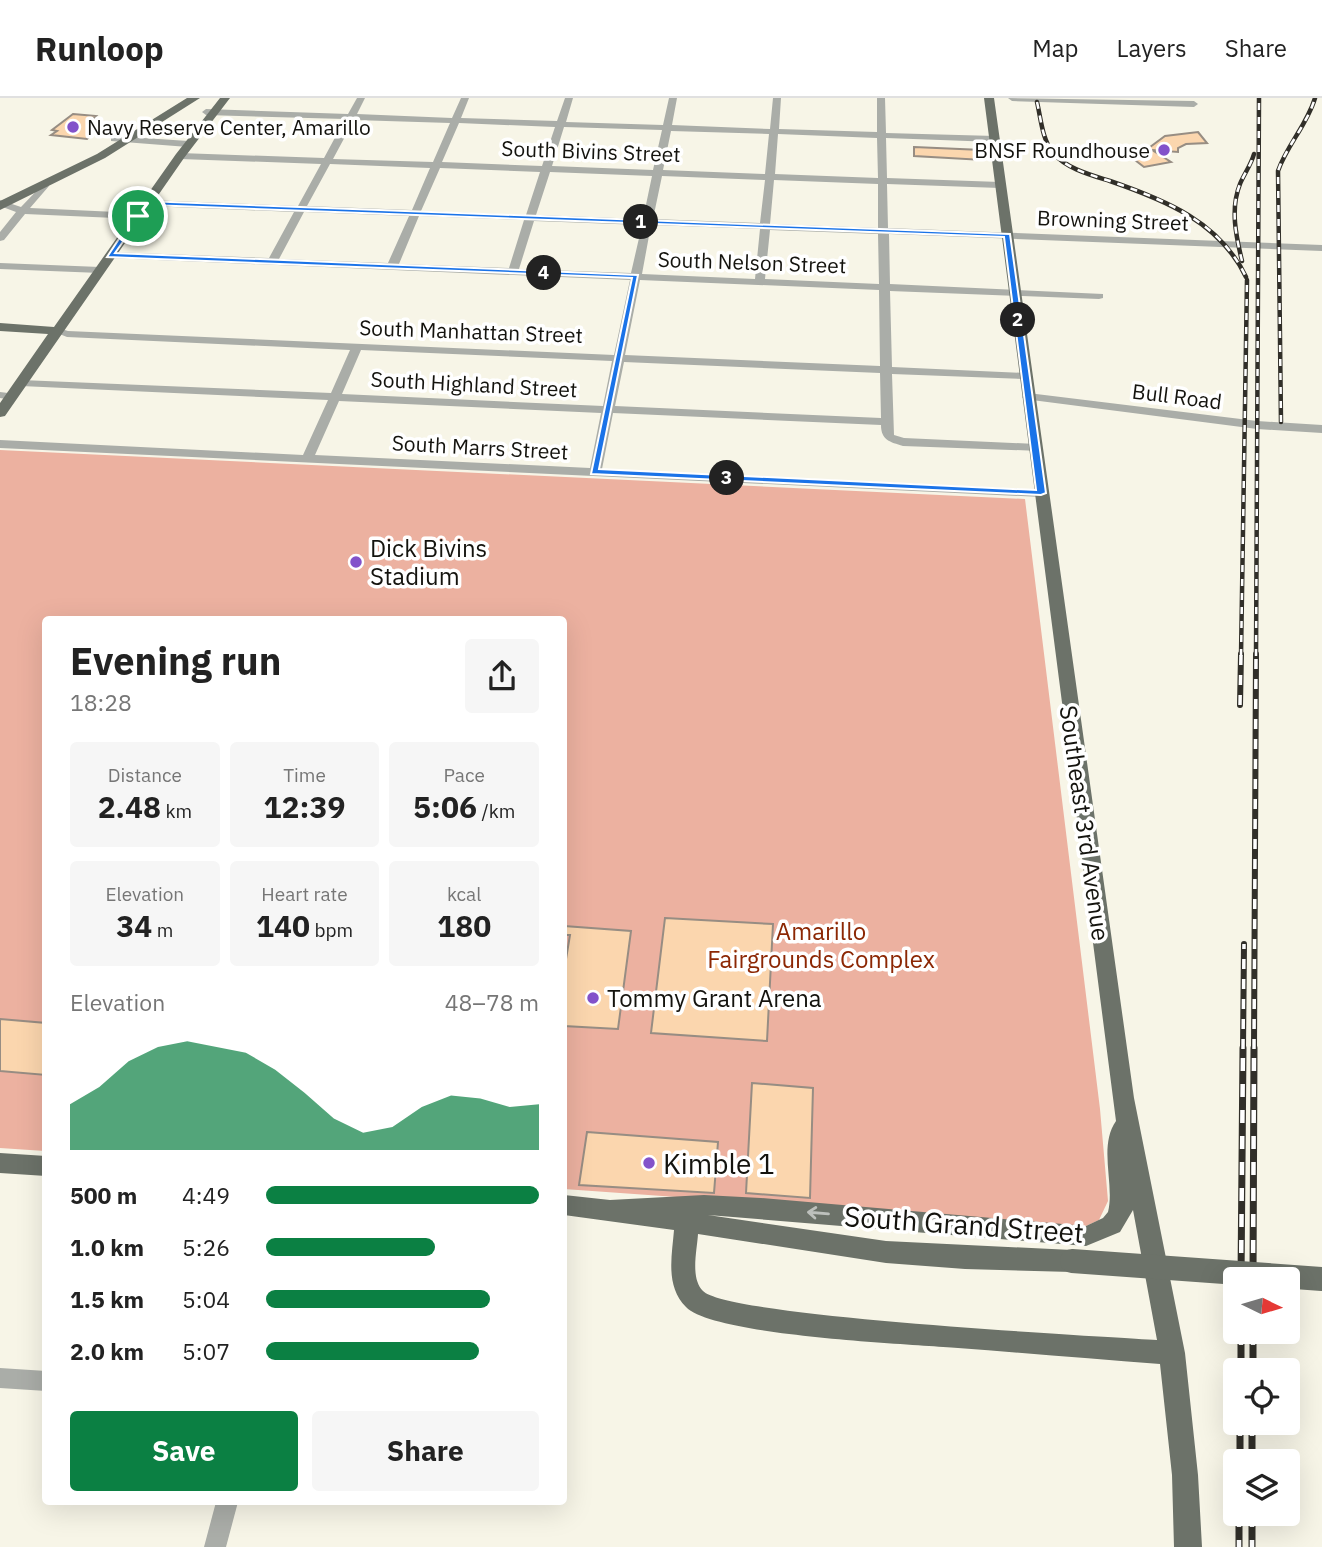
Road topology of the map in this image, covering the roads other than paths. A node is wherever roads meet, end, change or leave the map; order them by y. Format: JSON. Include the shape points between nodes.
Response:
{"nodes":[{"id":1,"x":174,"y":98,"type":"edge"},
{"id":2,"x":195,"y":98,"type":"edge"},
{"id":3,"x":214,"y":98,"type":"edge"},
{"id":4,"x":225,"y":98,"type":"edge"},
{"id":5,"x":361,"y":98,"type":"edge"},
{"id":6,"x":465,"y":98,"type":"edge"},
{"id":7,"x":569,"y":98,"type":"edge"},
{"id":8,"x":673,"y":98,"type":"edge"},
{"id":9,"x":777,"y":98,"type":"edge"},
{"id":10,"x":881,"y":98,"type":"edge"},
{"id":11,"x":989,"y":98,"type":"edge"},
{"id":12,"x":1012,"y":98,"type":"edge"},
{"id":13,"x":1194,"y":104,"type":"dead end"},
{"id":14,"x":210,"y":112,"type":"junction"},
{"id":15,"x":351,"y":117,"type":"junction"},
{"id":16,"x":455,"y":120,"type":"junction"},
{"id":17,"x":560,"y":124,"type":"junction"},
{"id":18,"x":666,"y":128,"type":"junction"},
{"id":19,"x":775,"y":132,"type":"junction"},
{"id":20,"x":882,"y":135,"type":"junction"},
{"id":21,"x":995,"y":139,"type":"junction"},
{"id":22,"x":120,"y":140,"type":"junction"},
{"id":23,"x":188,"y":144,"type":"junction"},
{"id":24,"x":180,"y":156,"type":"junction"},
{"id":25,"x":327,"y":161,"type":"junction"},
{"id":26,"x":436,"y":165,"type":"junction"},
{"id":27,"x":546,"y":168,"type":"junction"},
{"id":28,"x":658,"y":173,"type":"junction"},
{"id":29,"x":770,"y":177,"type":"junction"},
{"id":30,"x":883,"y":181,"type":"junction"},
{"id":31,"x":1000,"y":185,"type":"junction"},
{"id":32,"x":44,"y":186,"type":"junction"},
{"id":33,"x":147,"y":203,"type":"junction"},
{"id":34,"x":1,"y":205,"type":"edge"},
{"id":35,"x":301,"y":208,"type":"junction"},
{"id":36,"x":22,"y":211,"type":"junction"},
{"id":37,"x":415,"y":213,"type":"junction"},
{"id":38,"x":138,"y":216,"type":"junction"},
{"id":39,"x":530,"y":218,"type":"junction"},
{"id":40,"x":647,"y":222,"type":"junction"},
{"id":41,"x":765,"y":226,"type":"junction"},
{"id":42,"x":884,"y":231,"type":"junction"},
{"id":43,"x":1007,"y":235,"type":"junction"},
{"id":44,"x":0,"y":237,"type":"edge"},
{"id":45,"x":1322,"y":248,"type":"edge"},
{"id":46,"x":110,"y":256,"type":"junction"},
{"id":47,"x":272,"y":262,"type":"junction"},
{"id":48,"x":0,"y":266,"type":"edge"},
{"id":49,"x":392,"y":267,"type":"junction"},
{"id":50,"x":100,"y":270,"type":"junction"},
{"id":51,"x":513,"y":271,"type":"junction"},
{"id":52,"x":636,"y":276,"type":"junction"},
{"id":53,"x":760,"y":281,"type":"junction"},
{"id":54,"x":885,"y":286,"type":"junction"},
{"id":55,"x":1015,"y":292,"type":"junction"},
{"id":56,"x":1099,"y":296,"type":"dead end"},
{"id":57,"x":0,"y":327,"type":"edge"},
{"id":58,"x":58,"y":331,"type":"junction"},
{"id":59,"x":357,"y":347,"type":"junction"},
{"id":60,"x":619,"y":359,"type":"junction"},
{"id":61,"x":887,"y":370,"type":"junction"},
{"id":62,"x":1026,"y":376,"type":"junction"},
{"id":63,"x":21,"y":383,"type":"junction"},
{"id":64,"x":6,"y":395,"type":"edge"},
{"id":65,"x":335,"y":397,"type":"junction"},
{"id":66,"x":1028,"y":397,"type":"junction"},
{"id":67,"x":608,"y":409,"type":"junction"},
{"id":68,"x":0,"y":413,"type":"edge"},
{"id":69,"x":887,"y":422,"type":"junction"},
{"id":70,"x":1322,"y":429,"type":"edge"},
{"id":71,"x":0,"y":444,"type":"edge"},
{"id":72,"x":1036,"y":448,"type":"junction"},
{"id":73,"x":308,"y":458,"type":"junction"},
{"id":74,"x":594,"y":472,"type":"junction"},
{"id":75,"x":1041,"y":493,"type":"junction"},
{"id":76,"x":1126,"y":1117,"type":"junction"},
{"id":77,"x":0,"y":1163,"type":"edge"},
{"id":78,"x":42,"y":1167,"type":"edge"},
{"id":79,"x":567,"y":1205,"type":"edge"},
{"id":80,"x":695,"y":1214,"type":"junction"},
{"id":81,"x":1322,"y":1279,"type":"edge"},
{"id":82,"x":1172,"y":1353,"type":"junction"},
{"id":83,"x":0,"y":1378,"type":"edge"},
{"id":84,"x":42,"y":1381,"type":"edge"},
{"id":85,"x":226,"y":1505,"type":"edge"},
{"id":86,"x":215,"y":1547,"type":"edge"},
{"id":87,"x":1188,"y":1547,"type":"edge"}],
"edges":[{"from":1,"to":22,"type":"main road"},
{"from":2,"to":22,"type":"main road"},
{"from":3,"to":14,"type":"main road"},
{"from":4,"to":14,"type":"main road"},
{"from":5,"to":15,"type":"street"},
{"from":6,"to":16,"type":"street"},
{"from":7,"to":17,"type":"street"},
{"from":8,"to":18,"type":"street"},
{"from":9,"to":19,"type":"street"},
{"from":10,"to":20,"type":"street"},
{"from":11,"to":21,"type":"main road","name":"Southeast 3rd Avenue"},
{"from":12,"to":13,"type":"street"},
{"from":14,"to":15,"type":"street"},
{"from":14,"to":23,"type":"main road"},
{"from":15,"to":16,"type":"street"},
{"from":15,"to":25,"type":"street"},
{"from":16,"to":17,"type":"street"},
{"from":16,"to":26,"type":"street"},
{"from":17,"to":18,"type":"street"},
{"from":17,"to":27,"type":"street"},
{"from":18,"to":19,"type":"street"},
{"from":18,"to":28,"type":"street"},
{"from":19,"to":20,"type":"street"},
{"from":19,"to":29,"type":"street"},
{"from":20,"to":21,"type":"street"},
{"from":20,"to":30,"type":"street"},
{"from":21,"to":31,"type":"main road","name":"Southeast 3rd Avenue"},
{"from":22,"to":23,"type":"street"},
{"from":22,"to":32,"type":"main road"},
{"from":22,"to":34,"type":"main road"},
{"from":23,"to":24,"type":"main road"},
{"from":24,"to":25,"type":"street","name":"South Bivins Street"},
{"from":24,"to":33,"type":"main road"},
{"from":25,"to":26,"type":"street","name":"South Bivins Street"},
{"from":25,"to":35,"type":"street"},
{"from":26,"to":27,"type":"street","name":"South Bivins Street"},
{"from":26,"to":37,"type":"street"},
{"from":27,"to":28,"type":"street","name":"South Bivins Street"},
{"from":27,"to":39,"type":"street"},
{"from":28,"to":29,"type":"street","name":"South Bivins Street"},
{"from":28,"to":40,"type":"street"},
{"from":29,"to":30,"type":"street","name":"South Bivins Street"},
{"from":29,"to":41,"type":"street"},
{"from":30,"to":31,"type":"street","name":"South Bivins Street"},
{"from":30,"to":42,"type":"street"},
{"from":31,"to":43,"type":"main road","name":"Southeast 3rd Avenue"},
{"from":32,"to":34,"type":"main road"},
{"from":32,"to":36,"type":"street"},
{"from":33,"to":35,"type":"street","name":"Browning Street"},
{"from":33,"to":38,"type":"main road"},
{"from":34,"to":36,"type":"street"},
{"from":35,"to":37,"type":"street","name":"Browning Street"},
{"from":35,"to":47,"type":"street"},
{"from":36,"to":38,"type":"street"},
{"from":36,"to":44,"type":"street"},
{"from":37,"to":39,"type":"street","name":"Browning Street"},
{"from":37,"to":49,"type":"street"},
{"from":38,"to":46,"type":"main road"},
{"from":39,"to":40,"type":"street","name":"Browning Street"},
{"from":39,"to":51,"type":"street"},
{"from":40,"to":41,"type":"street","name":"Browning Street"},
{"from":40,"to":52,"type":"street"},
{"from":41,"to":42,"type":"street","name":"Browning Street"},
{"from":41,"to":53,"type":"street"},
{"from":42,"to":43,"type":"street","name":"Browning Street"},
{"from":42,"to":54,"type":"street"},
{"from":43,"to":45,"type":"street","name":"Browning Street"},
{"from":43,"to":55,"type":"main road","name":"Southeast 3rd Avenue"},
{"from":46,"to":47,"type":"street","name":"South Nelson Street"},
{"from":46,"to":50,"type":"main road"},
{"from":47,"to":49,"type":"street","name":"South Nelson Street"},
{"from":48,"to":50,"type":"street"},
{"from":49,"to":51,"type":"street","name":"South Nelson Street"},
{"from":50,"to":58,"type":"main road"},
{"from":51,"to":52,"type":"street","name":"South Nelson Street"},
{"from":52,"to":53,"type":"street","name":"South Nelson Street"},
{"from":52,"to":60,"type":"street"},
{"from":53,"to":54,"type":"street","name":"South Nelson Street"},
{"from":54,"to":55,"type":"street","name":"South Nelson Street"},
{"from":54,"to":61,"type":"street"},
{"from":55,"to":56,"type":"street","name":"South Nelson Street"},
{"from":55,"to":62,"type":"main road","name":"Southeast 3rd Avenue"},
{"from":57,"to":58,"type":"main road","name":"South Manhattan Street"},
{"from":58,"to":59,"type":"street","name":"South Manhattan Street"},
{"from":58,"to":63,"type":"main road"},
{"from":59,"to":60,"type":"street","name":"South Manhattan Street"},
{"from":59,"to":65,"type":"street"},
{"from":60,"to":61,"type":"street","name":"South Manhattan Street"},
{"from":60,"to":67,"type":"street"},
{"from":61,"to":62,"type":"street","name":"South Manhattan Street"},
{"from":61,"to":69,"type":"street"},
{"from":62,"to":66,"type":"main road","name":"Southeast 3rd Avenue"},
{"from":63,"to":64,"type":"main road"},
{"from":63,"to":65,"type":"street","name":"South Highland Street"},
{"from":64,"to":68,"type":"main road"},
{"from":65,"to":67,"type":"street","name":"South Highland Street"},
{"from":65,"to":73,"type":"street"},
{"from":66,"to":70,"type":"street","name":"Bull Road"},
{"from":66,"to":72,"type":"main road","name":"Southeast 3rd Avenue"},
{"from":67,"to":69,"type":"street","name":"South Highland Street"},
{"from":67,"to":74,"type":"street"},
{"from":69,"to":72,"type":"street","via":[[890,438],[903,442]]},
{"from":71,"to":73,"type":"street","name":"South Marrs Street"},
{"from":72,"to":75,"type":"main road","name":"Southeast 3rd Avenue"},
{"from":73,"to":74,"type":"street","name":"South Marrs Street"},
{"from":74,"to":75,"type":"street","name":"South Marrs Street"},
{"from":75,"to":76,"type":"main road","name":"Southeast 3rd Avenue"},
{"from":76,"to":80,"type":"main road","one_way":true,"via":[[1119,1161],[1124,1204],[1120,1217],[1107,1231],[1086,1236]]},
{"from":76,"to":82,"type":"main road","name":"Southeast 3rd Avenue"},
{"from":77,"to":78,"type":"main road"},
{"from":79,"to":80,"type":"main road","name":"South Grand Street"},
{"from":80,"to":81,"type":"main road","name":"South Grand Street","bridge":true,"via":[[859,1250]]},
{"from":80,"to":82,"type":"main road","via":[[682,1254],[686,1286],[695,1300],[713,1309],[796,1324]]},
{"from":82,"to":87,"type":"main road","name":"Southeast 3rd Avenue"},
{"from":83,"to":84,"type":"street"},
{"from":85,"to":86,"type":"street"}]}
